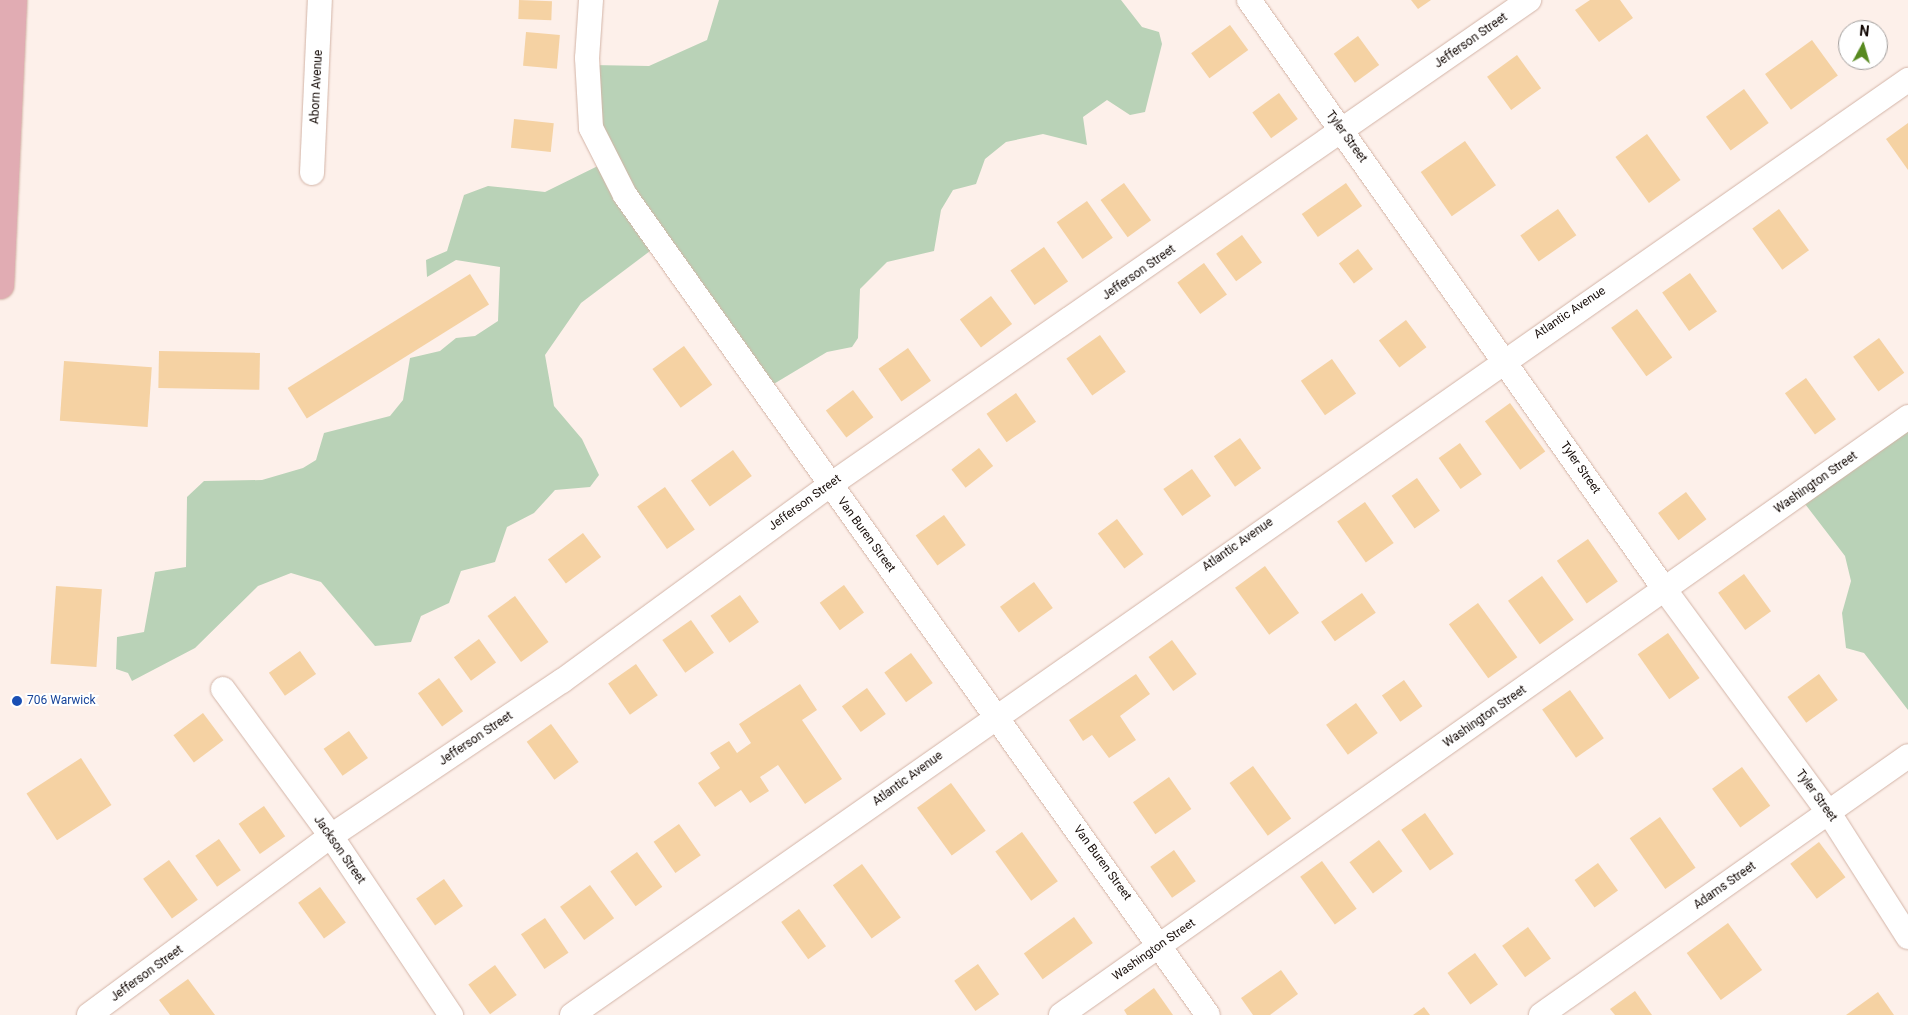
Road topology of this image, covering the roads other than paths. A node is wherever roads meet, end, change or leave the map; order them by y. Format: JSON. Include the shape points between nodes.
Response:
{"nodes":[{"id":1,"x":14,"y":0,"type":"edge"},
{"id":2,"x":320,"y":0,"type":"edge"},
{"id":3,"x":591,"y":0,"type":"edge"},
{"id":4,"x":1249,"y":0,"type":"edge"},
{"id":5,"x":1529,"y":0,"type":"edge"},
{"id":6,"x":1908,"y":80,"type":"edge"},
{"id":7,"x":1343,"y":131,"type":"junction"},
{"id":8,"x":312,"y":173,"type":"dead end"},
{"id":9,"x":0,"y":285,"type":"edge"},
{"id":10,"x":1504,"y":359,"type":"junction"},
{"id":11,"x":1908,"y":417,"type":"edge"},
{"id":12,"x":830,"y":485,"type":"junction"},
{"id":13,"x":1665,"y":590,"type":"junction"},
{"id":14,"x":223,"y":689,"type":"dead end"},
{"id":15,"x":995,"y":716,"type":"junction"},
{"id":16,"x":1908,"y":756,"type":"edge"},
{"id":17,"x":1829,"y":813,"type":"junction"},
{"id":18,"x":331,"y":836,"type":"junction"},
{"id":19,"x":1908,"y":937,"type":"edge"},
{"id":20,"x":1161,"y":944,"type":"junction"},
{"id":21,"x":89,"y":1015,"type":"edge"},
{"id":22,"x":451,"y":1015,"type":"edge"},
{"id":23,"x":572,"y":1015,"type":"edge"},
{"id":24,"x":1061,"y":1015,"type":"edge"},
{"id":25,"x":1208,"y":1015,"type":"edge"},
{"id":26,"x":1541,"y":1015,"type":"edge"}],
"edges":[{"from":1,"to":9,"type":"main road"},
{"from":2,"to":8,"type":"street","name":"Aborn Avenue"},
{"from":3,"to":12,"type":"street","name":"Van Buren Street","via":[[586,58],[591,128],[625,195],[681,279],[751,367]]},
{"from":4,"to":7,"type":"street","name":"Tyler Street"},
{"from":5,"to":7,"type":"street","name":"Jefferson Street"},
{"from":6,"to":10,"type":"street","name":"Atlantic Avenue"},
{"from":7,"to":10,"type":"street","name":"Tyler Street"},
{"from":7,"to":12,"type":"street","name":"Jefferson Street"},
{"from":10,"to":13,"type":"street","name":"Tyler Street"},
{"from":10,"to":15,"type":"street","name":"Atlantic Avenue"},
{"from":11,"to":13,"type":"street","name":"Washington Street"},
{"from":12,"to":15,"type":"street","name":"Van Buren Street"},
{"from":12,"to":18,"type":"street","name":"Jefferson Street","via":[[562,681]]},
{"from":13,"to":17,"type":"street","name":"Tyler Street"},
{"from":13,"to":20,"type":"street","name":"Washington Street"},
{"from":14,"to":18,"type":"street","name":"Jackson Street"},
{"from":15,"to":20,"type":"street","name":"Van Buren Street"},
{"from":15,"to":23,"type":"street","name":"Atlantic Avenue"},
{"from":16,"to":17,"type":"street","name":"Adams Street"},
{"from":17,"to":19,"type":"street","name":"Tyler Street"},
{"from":17,"to":26,"type":"street","name":"Adams Street"},
{"from":18,"to":21,"type":"street","name":"Jefferson Street"},
{"from":18,"to":22,"type":"street","name":"Jackson Street"},
{"from":20,"to":24,"type":"street","name":"Washington Street"},
{"from":20,"to":25,"type":"street","name":"Van Buren Street"}]}
